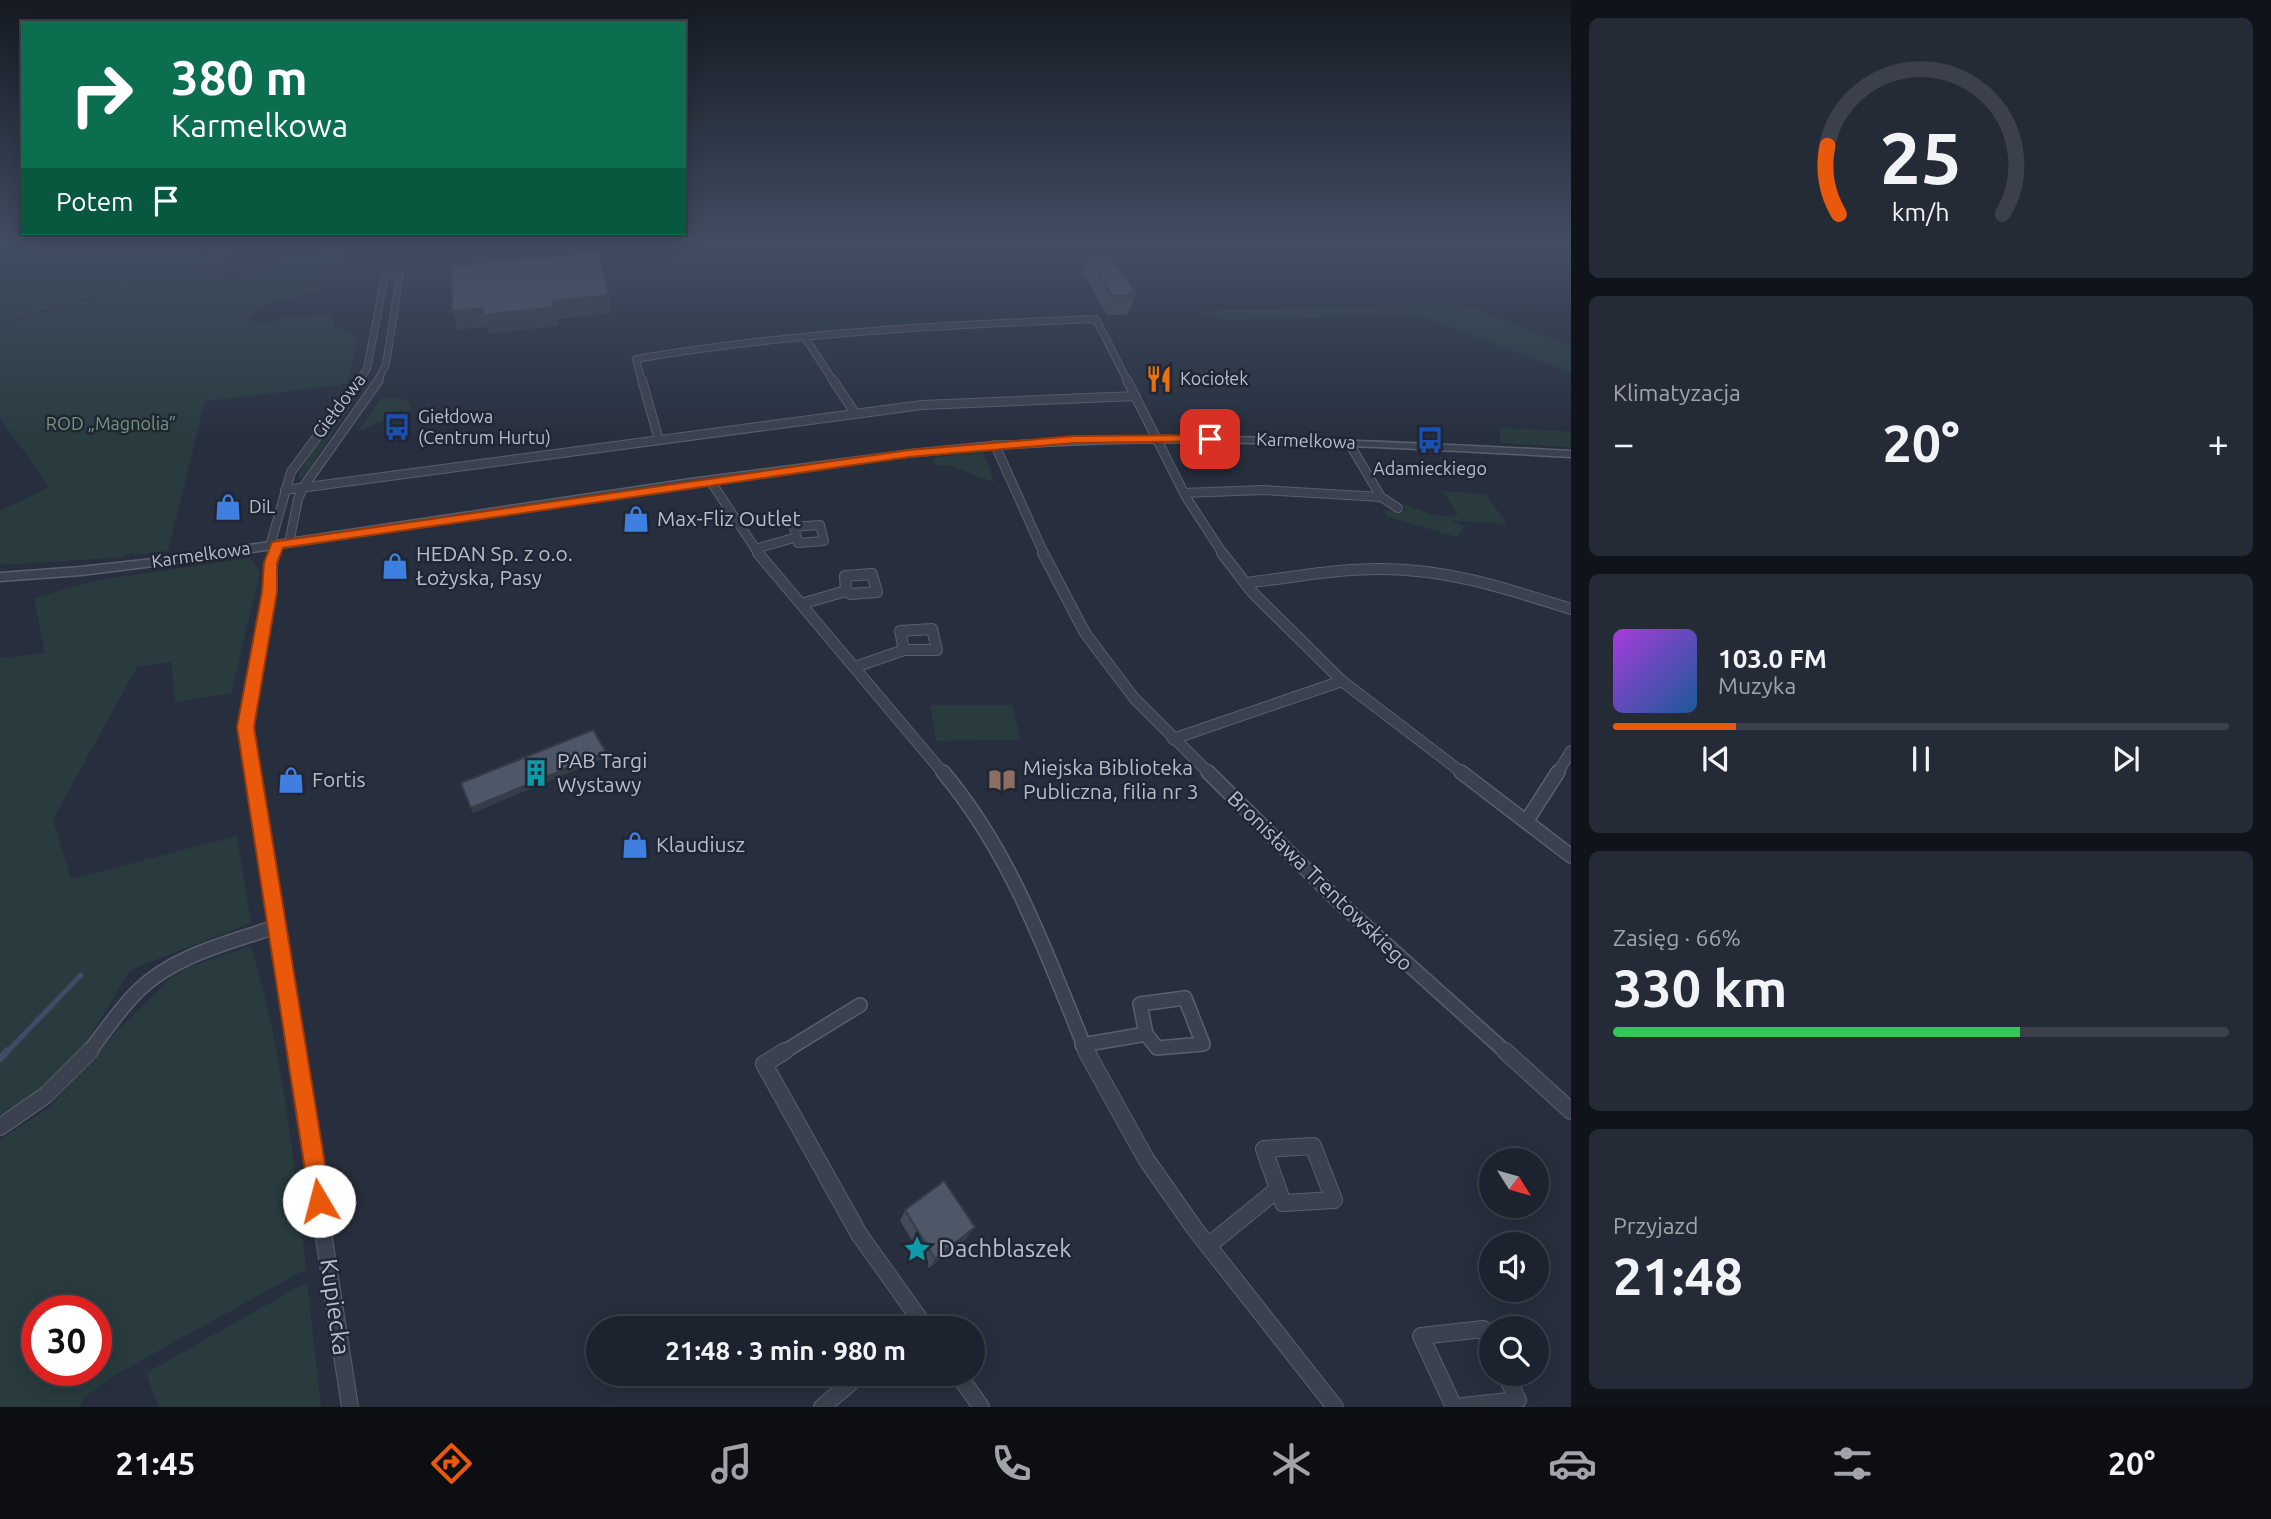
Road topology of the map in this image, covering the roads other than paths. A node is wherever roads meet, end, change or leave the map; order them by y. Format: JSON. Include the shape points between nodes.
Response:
{"nodes":[{"id":1,"x":379,"y":311,"type":"edge"},
{"id":2,"x":394,"y":312,"type":"joint"},
{"id":3,"x":378,"y":314,"type":"junction"},
{"id":4,"x":392,"y":326,"type":"junction"},
{"id":5,"x":376,"y":328,"type":"junction"},
{"id":6,"x":806,"y":339,"type":"junction"},
{"id":7,"x":350,"y":393,"type":"junction"},
{"id":8,"x":369,"y":394,"type":"junction"},
{"id":9,"x":1136,"y":396,"type":"junction"},
{"id":10,"x":855,"y":413,"type":"junction"},
{"id":11,"x":1156,"y":437,"type":"junction"},
{"id":12,"x":659,"y":440,"type":"junction"},
{"id":13,"x":1349,"y":443,"type":"junction"},
{"id":14,"x":995,"y":445,"type":"junction"},
{"id":15,"x":1571,"y":454,"type":"edge"},
{"id":16,"x":711,"y":482,"type":"junction"},
{"id":17,"x":304,"y":486,"type":"junction"},
{"id":18,"x":285,"y":490,"type":"junction"},
{"id":19,"x":1184,"y":493,"type":"junction"},
{"id":20,"x":1381,"y":497,"type":"junction"},
{"id":21,"x":1398,"y":508,"type":"dead end"},
{"id":22,"x":797,"y":537,"type":"dead end"},
{"id":23,"x":279,"y":545,"type":"junction"},
{"id":24,"x":755,"y":549,"type":"junction"},
{"id":25,"x":0,"y":577,"type":"edge"},
{"id":26,"x":1245,"y":583,"type":"junction"},
{"id":27,"x":846,"y":591,"type":"dead end"},
{"id":28,"x":801,"y":604,"type":"junction"},
{"id":29,"x":1571,"y":609,"type":"edge"},
{"id":30,"x":904,"y":650,"type":"dead end"},
{"id":31,"x":855,"y":667,"type":"junction"},
{"id":32,"x":1342,"y":681,"type":"junction"},
{"id":33,"x":1173,"y":739,"type":"junction"},
{"id":34,"x":1571,"y":751,"type":"edge"},
{"id":35,"x":1526,"y":822,"type":"junction"},
{"id":36,"x":1571,"y":856,"type":"edge"},
{"id":37,"x":275,"y":926,"type":"junction"},
{"id":38,"x":860,"y":1006,"type":"dead end"},
{"id":39,"x":1146,"y":1034,"type":"junction"},
{"id":40,"x":1082,"y":1045,"type":"junction"},
{"id":41,"x":1571,"y":1111,"type":"edge"},
{"id":42,"x":0,"y":1127,"type":"edge"},
{"id":43,"x":1278,"y":1189,"type":"junction"},
{"id":44,"x":1208,"y":1246,"type":"junction"},
{"id":45,"x":914,"y":1316,"type":"edge"},
{"id":46,"x":1479,"y":1329,"type":"edge"},
{"id":47,"x":847,"y":1386,"type":"edge"},
{"id":48,"x":966,"y":1386,"type":"edge"},
{"id":49,"x":1511,"y":1386,"type":"edge"},
{"id":50,"x":350,"y":1407,"type":"edge"},
{"id":51,"x":822,"y":1407,"type":"edge"},
{"id":52,"x":981,"y":1407,"type":"edge"},
{"id":53,"x":1335,"y":1407,"type":"edge"},
{"id":54,"x":1453,"y":1407,"type":"edge"}],
"edges":[{"from":1,"to":3,"type":"street","name":"Giełdowa"},
{"from":2,"to":3,"type":"street"},
{"from":2,"to":4,"type":"street","name":"Giełdowa"},
{"from":3,"to":5,"type":"street","name":"Giełdowa"},
{"from":4,"to":5,"type":"street"},
{"from":4,"to":8,"type":"street","name":"Giełdowa","via":[[386,364]]},
{"from":5,"to":7,"type":"street","name":"Giełdowa","via":[[367,369]]},
{"from":6,"to":9,"type":"street","via":[[947,323],[1096,319]]},
{"from":6,"to":10,"type":"street"},
{"from":6,"to":12,"type":"street","via":[[725,344],[636,359]]},
{"from":7,"to":8,"type":"street"},
{"from":7,"to":18,"type":"street","name":"Giełdowa","via":[[300,457]]},
{"from":8,"to":17,"type":"street","name":"Giełdowa"},
{"from":9,"to":10,"type":"street","via":[[975,401]]},
{"from":9,"to":11,"type":"street"},
{"from":10,"to":12,"type":"street"},
{"from":11,"to":13,"type":"street","name":"Karmelkowa"},
{"from":11,"to":14,"type":"street","name":"Karmelkowa"},
{"from":11,"to":19,"type":"street"},
{"from":12,"to":17,"type":"street"},
{"from":13,"to":15,"type":"street","name":"Karmelkowa"},
{"from":13,"to":20,"type":"street"},
{"from":14,"to":16,"type":"street","name":"Karmelkowa"},
{"from":14,"to":33,"type":"street","name":"Bronisława Trentowskiego","via":[[1056,583],[1085,633],[1134,698]]},
{"from":16,"to":23,"type":"street","name":"Karmelkowa"},
{"from":16,"to":24,"type":"street"},
{"from":17,"to":18,"type":"street"},
{"from":17,"to":23,"type":"street","name":"Giełdowa"},
{"from":18,"to":23,"type":"street","name":"Giełdowa"},
{"from":19,"to":20,"type":"street","via":[[1263,490]]},
{"from":19,"to":26,"type":"street"},
{"from":20,"to":21,"type":"street"},
{"from":22,"to":24,"type":"street"},
{"from":23,"to":25,"type":"street","name":"Karmelkowa","via":[[76,572]]},
{"from":23,"to":37,"type":"street","name":"Kupiecka","via":[[271,563],[270,592],[245,727]]},
{"from":24,"to":28,"type":"street"},
{"from":26,"to":29,"type":"street","via":[[1379,569],[1411,571],[1495,585]]},
{"from":26,"to":32,"type":"street"},
{"from":27,"to":28,"type":"street"},
{"from":28,"to":31,"type":"street"},
{"from":30,"to":31,"type":"street"},
{"from":31,"to":40,"type":"street","via":[[954,785],[1003,858]]},
{"from":32,"to":33,"type":"street"},
{"from":32,"to":35,"type":"street"},
{"from":33,"to":41,"type":"street","name":"Bronisława Trentowskiego","via":[[1348,910]]},
{"from":34,"to":35,"type":"street"},
{"from":35,"to":36,"type":"street"},
{"from":37,"to":42,"type":"street","via":[[179,961],[147,983],[55,1089]]},
{"from":37,"to":50,"type":"street","name":"Kupiecka"},
{"from":38,"to":45,"type":"street","via":[[764,1064],[859,1234]]},
{"from":39,"to":39,"type":"street","via":[[1157,1048],[1203,1044],[1185,998],[1140,1004]]},
{"from":39,"to":40,"type":"street"},
{"from":40,"to":44,"type":"street","via":[[1146,1159]]},
{"from":43,"to":43,"type":"street","via":[[1283,1203],[1334,1200],[1313,1146],[1264,1149]]},
{"from":43,"to":44,"type":"street"},
{"from":44,"to":53,"type":"street"},
{"from":46,"to":54,"type":"street","via":[[1421,1336]]},
{"from":47,"to":51,"type":"street"},
{"from":48,"to":52,"type":"street"},
{"from":49,"to":54,"type":"street","via":[[1518,1400]]}]}
